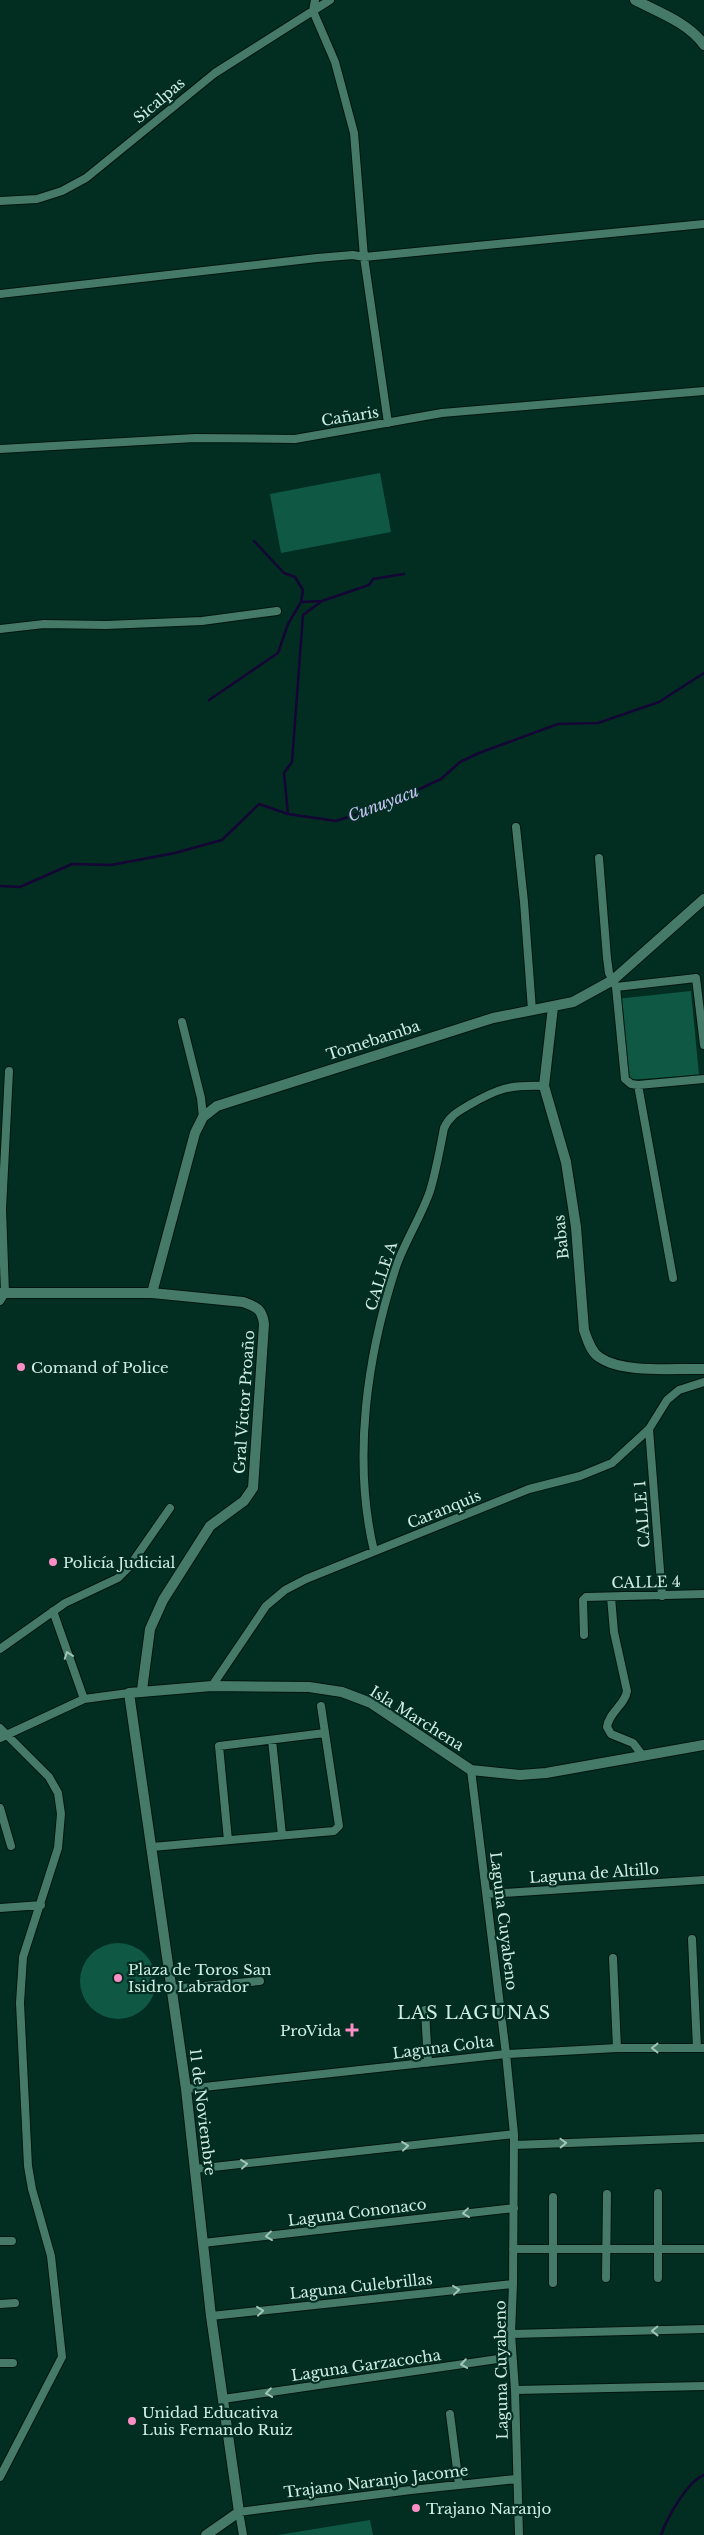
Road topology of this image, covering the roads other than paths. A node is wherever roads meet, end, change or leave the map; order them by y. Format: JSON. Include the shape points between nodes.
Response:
{"nodes":[{"id":1,"x":315,"y":0,"type":"edge"},
{"id":2,"x":330,"y":0,"type":"edge"},
{"id":3,"x":635,"y":0,"type":"edge"},
{"id":4,"x":313,"y":10,"type":"junction"},
{"id":5,"x":704,"y":45,"type":"edge"},
{"id":6,"x":0,"y":201,"type":"edge"},
{"id":7,"x":704,"y":224,"type":"edge"},
{"id":8,"x":364,"y":257,"type":"junction"},
{"id":9,"x":0,"y":294,"type":"edge"},
{"id":10,"x":704,"y":391,"type":"edge"},
{"id":11,"x":388,"y":423,"type":"junction"},
{"id":12,"x":0,"y":449,"type":"edge"},
{"id":13,"x":277,"y":611,"type":"dead end"},
{"id":14,"x":0,"y":629,"type":"edge"},
{"id":15,"x":516,"y":827,"type":"dead end"},
{"id":16,"x":599,"y":858,"type":"dead end"},
{"id":17,"x":704,"y":899,"type":"edge"},
{"id":18,"x":704,"y":973,"type":"edge"},
{"id":19,"x":696,"y":978,"type":"junction"},
{"id":20,"x":614,"y":983,"type":"junction"},
{"id":21,"x":553,"y":1007,"type":"junction"},
{"id":22,"x":532,"y":1010,"type":"junction"},
{"id":23,"x":182,"y":1022,"type":"dead end"},
{"id":24,"x":704,"y":1045,"type":"edge"},
{"id":25,"x":9,"y":1071,"type":"dead end"},
{"id":26,"x":704,"y":1079,"type":"edge"},
{"id":27,"x":638,"y":1084,"type":"junction"},
{"id":28,"x":544,"y":1086,"type":"junction"},
{"id":29,"x":203,"y":1117,"type":"junction"},
{"id":30,"x":673,"y":1278,"type":"dead end"},
{"id":31,"x":152,"y":1293,"type":"junction"},
{"id":32,"x":2,"y":1296,"type":"edge"},
{"id":33,"x":704,"y":1369,"type":"edge"},
{"id":34,"x":704,"y":1382,"type":"edge"},
{"id":35,"x":649,"y":1429,"type":"junction"},
{"id":36,"x":170,"y":1508,"type":"dead end"},
{"id":37,"x":374,"y":1551,"type":"junction"},
{"id":38,"x":704,"y":1594,"type":"edge"},
{"id":39,"x":662,"y":1596,"type":"junction"},
{"id":40,"x":611,"y":1597,"type":"junction"},
{"id":41,"x":53,"y":1611,"type":"junction"},
{"id":42,"x":584,"y":1635,"type":"dead end"},
{"id":43,"x":0,"y":1649,"type":"edge"},
{"id":44,"x":212,"y":1686,"type":"junction"},
{"id":45,"x":142,"y":1690,"type":"junction"},
{"id":46,"x":129,"y":1693,"type":"junction"},
{"id":47,"x":84,"y":1699,"type":"junction"},
{"id":48,"x":321,"y":1706,"type":"dead end"},
{"id":49,"x":0,"y":1728,"type":"edge"},
{"id":50,"x":325,"y":1733,"type":"junction"},
{"id":51,"x":8,"y":1735,"type":"junction"},
{"id":52,"x":0,"y":1738,"type":"edge"},
{"id":53,"x":272,"y":1740,"type":"junction"},
{"id":54,"x":704,"y":1745,"type":"edge"},
{"id":55,"x":643,"y":1756,"type":"junction"},
{"id":56,"x":471,"y":1770,"type":"junction"},
{"id":57,"x":0,"y":1808,"type":"edge"},
{"id":58,"x":282,"y":1835,"type":"junction"},
{"id":59,"x":228,"y":1840,"type":"junction"},
{"id":60,"x":11,"y":1846,"type":"dead end"},
{"id":61,"x":152,"y":1847,"type":"junction"},
{"id":62,"x":704,"y":1880,"type":"edge"},
{"id":63,"x":486,"y":1894,"type":"junction"},
{"id":64,"x":41,"y":1904,"type":"junction"},
{"id":65,"x":0,"y":1908,"type":"edge"},
{"id":66,"x":692,"y":1939,"type":"dead end"},
{"id":67,"x":613,"y":1958,"type":"dead end"},
{"id":68,"x":260,"y":1981,"type":"dead end"},
{"id":69,"x":172,"y":1989,"type":"junction"},
{"id":70,"x":425,"y":2010,"type":"dead end"},
{"id":71,"x":617,"y":2048,"type":"junction"},
{"id":72,"x":701,"y":2048,"type":"edge"},
{"id":73,"x":506,"y":2054,"type":"junction"},
{"id":74,"x":428,"y":2063,"type":"junction"},
{"id":75,"x":186,"y":2089,"type":"junction"},
{"id":76,"x":514,"y":2134,"type":"junction"},
{"id":77,"x":704,"y":2138,"type":"edge"},
{"id":78,"x":514,"y":2145,"type":"junction"},
{"id":79,"x":195,"y":2169,"type":"junction"},
{"id":80,"x":658,"y":2193,"type":"dead end"},
{"id":81,"x":607,"y":2194,"type":"dead end"},
{"id":82,"x":553,"y":2197,"type":"dead end"},
{"id":83,"x":514,"y":2208,"type":"junction"},
{"id":84,"x":12,"y":2240,"type":"dead end"},
{"id":85,"x":0,"y":2241,"type":"edge"},
{"id":86,"x":203,"y":2243,"type":"junction"},
{"id":87,"x":513,"y":2249,"type":"junction"},
{"id":88,"x":704,"y":2249,"type":"edge"},
{"id":89,"x":554,"y":2250,"type":"junction"},
{"id":90,"x":606,"y":2250,"type":"junction"},
{"id":91,"x":658,"y":2250,"type":"junction"},
{"id":92,"x":606,"y":2278,"type":"dead end"},
{"id":93,"x":658,"y":2278,"type":"dead end"},
{"id":94,"x":553,"y":2283,"type":"dead end"},
{"id":95,"x":513,"y":2284,"type":"junction"},
{"id":96,"x":15,"y":2303,"type":"dead end"},
{"id":97,"x":0,"y":2304,"type":"edge"},
{"id":98,"x":211,"y":2316,"type":"junction"},
{"id":99,"x":704,"y":2329,"type":"edge"},
{"id":100,"x":511,"y":2334,"type":"junction"},
{"id":101,"x":512,"y":2357,"type":"junction"},
{"id":102,"x":0,"y":2363,"type":"edge"},
{"id":103,"x":13,"y":2363,"type":"dead end"},
{"id":104,"x":704,"y":2386,"type":"edge"},
{"id":105,"x":515,"y":2390,"type":"junction"},
{"id":106,"x":223,"y":2399,"type":"junction"},
{"id":107,"x":450,"y":2414,"type":"dead end"},
{"id":108,"x":0,"y":2477,"type":"edge"},
{"id":109,"x":516,"y":2479,"type":"junction"},
{"id":110,"x":459,"y":2485,"type":"junction"},
{"id":111,"x":239,"y":2512,"type":"junction"},
{"id":112,"x":206,"y":2535,"type":"edge"},
{"id":113,"x":243,"y":2535,"type":"edge"},
{"id":114,"x":518,"y":2535,"type":"edge"}],
"edges":[{"from":1,"to":4,"type":"street"},
{"from":2,"to":4,"type":"street","name":"Sicalpas"},
{"from":3,"to":5,"type":"street","via":[[684,26]]},
{"from":4,"to":6,"type":"street","name":"Sicalpas","via":[[215,73],[86,178],[37,199]]},
{"from":4,"to":8,"type":"street","via":[[335,62],[354,133]]},
{"from":7,"to":8,"type":"street"},
{"from":8,"to":9,"type":"street","via":[[317,258]]},
{"from":8,"to":11,"type":"street"},
{"from":10,"to":11,"type":"street","name":"Cañaris","via":[[442,413]]},
{"from":11,"to":12,"type":"street","name":"Cañaris","via":[[295,439],[195,438]]},
{"from":13,"to":14,"type":"street","via":[[202,621],[106,626],[44,624]]},
{"from":15,"to":22,"type":"street"},
{"from":16,"to":20,"type":"street","via":[[607,958]]},
{"from":17,"to":20,"type":"street","name":"Tomebamba"},
{"from":18,"to":19,"type":"street"},
{"from":19,"to":20,"type":"street"},
{"from":19,"to":24,"type":"street"},
{"from":20,"to":21,"type":"street","name":"Tomebamba"},
{"from":20,"to":27,"type":"street","via":[[624,1074],[627,1082]]},
{"from":21,"to":22,"type":"street","name":"Tomebamba"},
{"from":21,"to":28,"type":"street","name":"Babas"},
{"from":22,"to":29,"type":"street","name":"Tomebamba","via":[[436,1035],[217,1106]]},
{"from":23,"to":29,"type":"street"},
{"from":25,"to":32,"type":"street","via":[[2,1209]]},
{"from":26,"to":27,"type":"street"},
{"from":27,"to":30,"type":"street"},
{"from":28,"to":33,"type":"street","name":"Babas","via":[[566,1162],[576,1228],[584,1330],[589,1343],[598,1357],[627,1369]]},
{"from":28,"to":37,"type":"street","name":"CALLE A","via":[[518,1086],[493,1091],[456,1112],[444,1128],[430,1191],[397,1266],[376,1343],[364,1453],[367,1511]]},
{"from":29,"to":31,"type":"street","via":[[195,1133]]},
{"from":31,"to":32,"type":"street"},
{"from":31,"to":45,"type":"street","name":"Gral Victor Proaño","via":[[243,1302],[262,1313],[264,1324],[253,1488],[244,1501],[210,1526],[162,1600],[150,1630]]},
{"from":34,"to":35,"type":"street","name":"Caranquis","via":[[678,1390],[667,1400]]},
{"from":35,"to":37,"type":"street","name":"Caranquis","via":[[612,1463],[597,1470],[529,1489]]},
{"from":35,"to":39,"type":"street","name":"CALLE 1"},
{"from":36,"to":41,"type":"street","via":[[118,1578]]},
{"from":37,"to":44,"type":"street","name":"Caranquis","via":[[285,1590],[266,1606]]},
{"from":38,"to":39,"type":"street","name":"CALLE 4"},
{"from":39,"to":40,"type":"street","name":"CALLE 4"},
{"from":40,"to":42,"type":"street","name":"CALLE 4","via":[[583,1600]]},
{"from":40,"to":55,"type":"street","via":[[614,1632],[627,1690],[609,1718],[607,1727],[611,1734],[633,1743]]},
{"from":41,"to":43,"type":"street"},
{"from":47,"to":41,"type":"street","one_way":true},
{"from":44,"to":45,"type":"street","name":"Isla Marchena"},
{"from":44,"to":56,"type":"street","name":"Isla Marchena","via":[[310,1688],[342,1692],[371,1703]]},
{"from":45,"to":46,"type":"street","name":"Isla Marchena"},
{"from":46,"to":47,"type":"street","name":"Isla Marchena"},
{"from":46,"to":61,"type":"street","name":"11 de Noviembre"},
{"from":47,"to":51,"type":"street","name":"Isla Marchena"},
{"from":48,"to":50,"type":"street"},
{"from":49,"to":51,"type":"street"},
{"from":50,"to":53,"type":"street"},
{"from":50,"to":58,"type":"street","via":[[339,1826],[334,1831]]},
{"from":51,"to":52,"type":"street","name":"Isla Marchena"},
{"from":51,"to":64,"type":"street","via":[[37,1762],[58,1793],[61,1814],[58,1848]]},
{"from":53,"to":58,"type":"street"},
{"from":53,"to":59,"type":"street","via":[[219,1746]]},
{"from":54,"to":55,"type":"street","name":"Isla Marchena"},
{"from":55,"to":56,"type":"street","name":"Isla Marchena","via":[[546,1773],[520,1775]]},
{"from":56,"to":63,"type":"street","name":"Laguna Cuyabeno"},
{"from":57,"to":60,"type":"street"},
{"from":58,"to":59,"type":"street"},
{"from":59,"to":61,"type":"street"},
{"from":61,"to":69,"type":"street","name":"11 de Noviembre"},
{"from":62,"to":63,"type":"street","name":"Laguna de Altillo"},
{"from":63,"to":73,"type":"street","name":"Laguna Cuyabeno"},
{"from":64,"to":65,"type":"street"},
{"from":64,"to":108,"type":"street","via":[[23,1957],[20,2003],[28,2166],[51,2256],[62,2357]]},
{"from":66,"to":72,"type":"street"},
{"from":67,"to":71,"type":"street"},
{"from":68,"to":69,"type":"street"},
{"from":69,"to":75,"type":"street","name":"11 de Noviembre"},
{"from":70,"to":74,"type":"street"},
{"from":72,"to":71,"type":"street","name":"Laguna Colta","one_way":true},
{"from":71,"to":73,"type":"street","name":"Laguna Colta"},
{"from":73,"to":74,"type":"street","name":"Laguna Colta"},
{"from":73,"to":76,"type":"street","name":"Laguna Cuyabeno"},
{"from":74,"to":75,"type":"street","name":"Laguna Colta"},
{"from":75,"to":79,"type":"street","name":"11 de Noviembre"},
{"from":76,"to":78,"type":"street","name":"Laguna Cuyabeno"},
{"from":79,"to":76,"type":"street","one_way":true},
{"from":78,"to":77,"type":"street","one_way":true},
{"from":78,"to":83,"type":"street","name":"Laguna Cuyabeno"},
{"from":79,"to":86,"type":"street","name":"11 de Noviembre"},
{"from":80,"to":91,"type":"street"},
{"from":81,"to":90,"type":"street"},
{"from":82,"to":89,"type":"street"},
{"from":83,"to":86,"type":"street","name":"Laguna Cononaco","one_way":true},
{"from":83,"to":87,"type":"street","name":"Laguna Cuyabeno"},
{"from":84,"to":85,"type":"street"},
{"from":86,"to":98,"type":"street","name":"11 de Noviembre"},
{"from":87,"to":89,"type":"street"},
{"from":87,"to":95,"type":"street","name":"Laguna Cuyabeno"},
{"from":88,"to":91,"type":"street"},
{"from":89,"to":90,"type":"street"},
{"from":89,"to":94,"type":"street"},
{"from":90,"to":91,"type":"street"},
{"from":90,"to":92,"type":"street"},
{"from":91,"to":93,"type":"street"},
{"from":98,"to":95,"type":"street","name":"Laguna Culebrillas","one_way":true},
{"from":95,"to":100,"type":"street","name":"Laguna Cuyabeno"},
{"from":96,"to":97,"type":"street"},
{"from":98,"to":106,"type":"street","name":"11 de Noviembre"},
{"from":99,"to":100,"type":"street","one_way":true},
{"from":100,"to":101,"type":"street","name":"Laguna Cuyabeno"},
{"from":101,"to":105,"type":"street","name":"Laguna Cuyabeno"},
{"from":101,"to":106,"type":"street","name":"Laguna Garzacocha","one_way":true},
{"from":102,"to":103,"type":"street"},
{"from":104,"to":105,"type":"street"},
{"from":105,"to":109,"type":"street","name":"Laguna Cuyabeno"},
{"from":106,"to":111,"type":"street","name":"11 de Noviembre"},
{"from":107,"to":110,"type":"street"},
{"from":109,"to":110,"type":"street","name":"Trajano Naranjo Jacome"},
{"from":109,"to":114,"type":"street","name":"Laguna Cuyabeno"},
{"from":110,"to":111,"type":"street","name":"Trajano Naranjo Jacome"},
{"from":111,"to":112,"type":"street"},
{"from":111,"to":113,"type":"street","name":"11 de Noviembre"}]}
